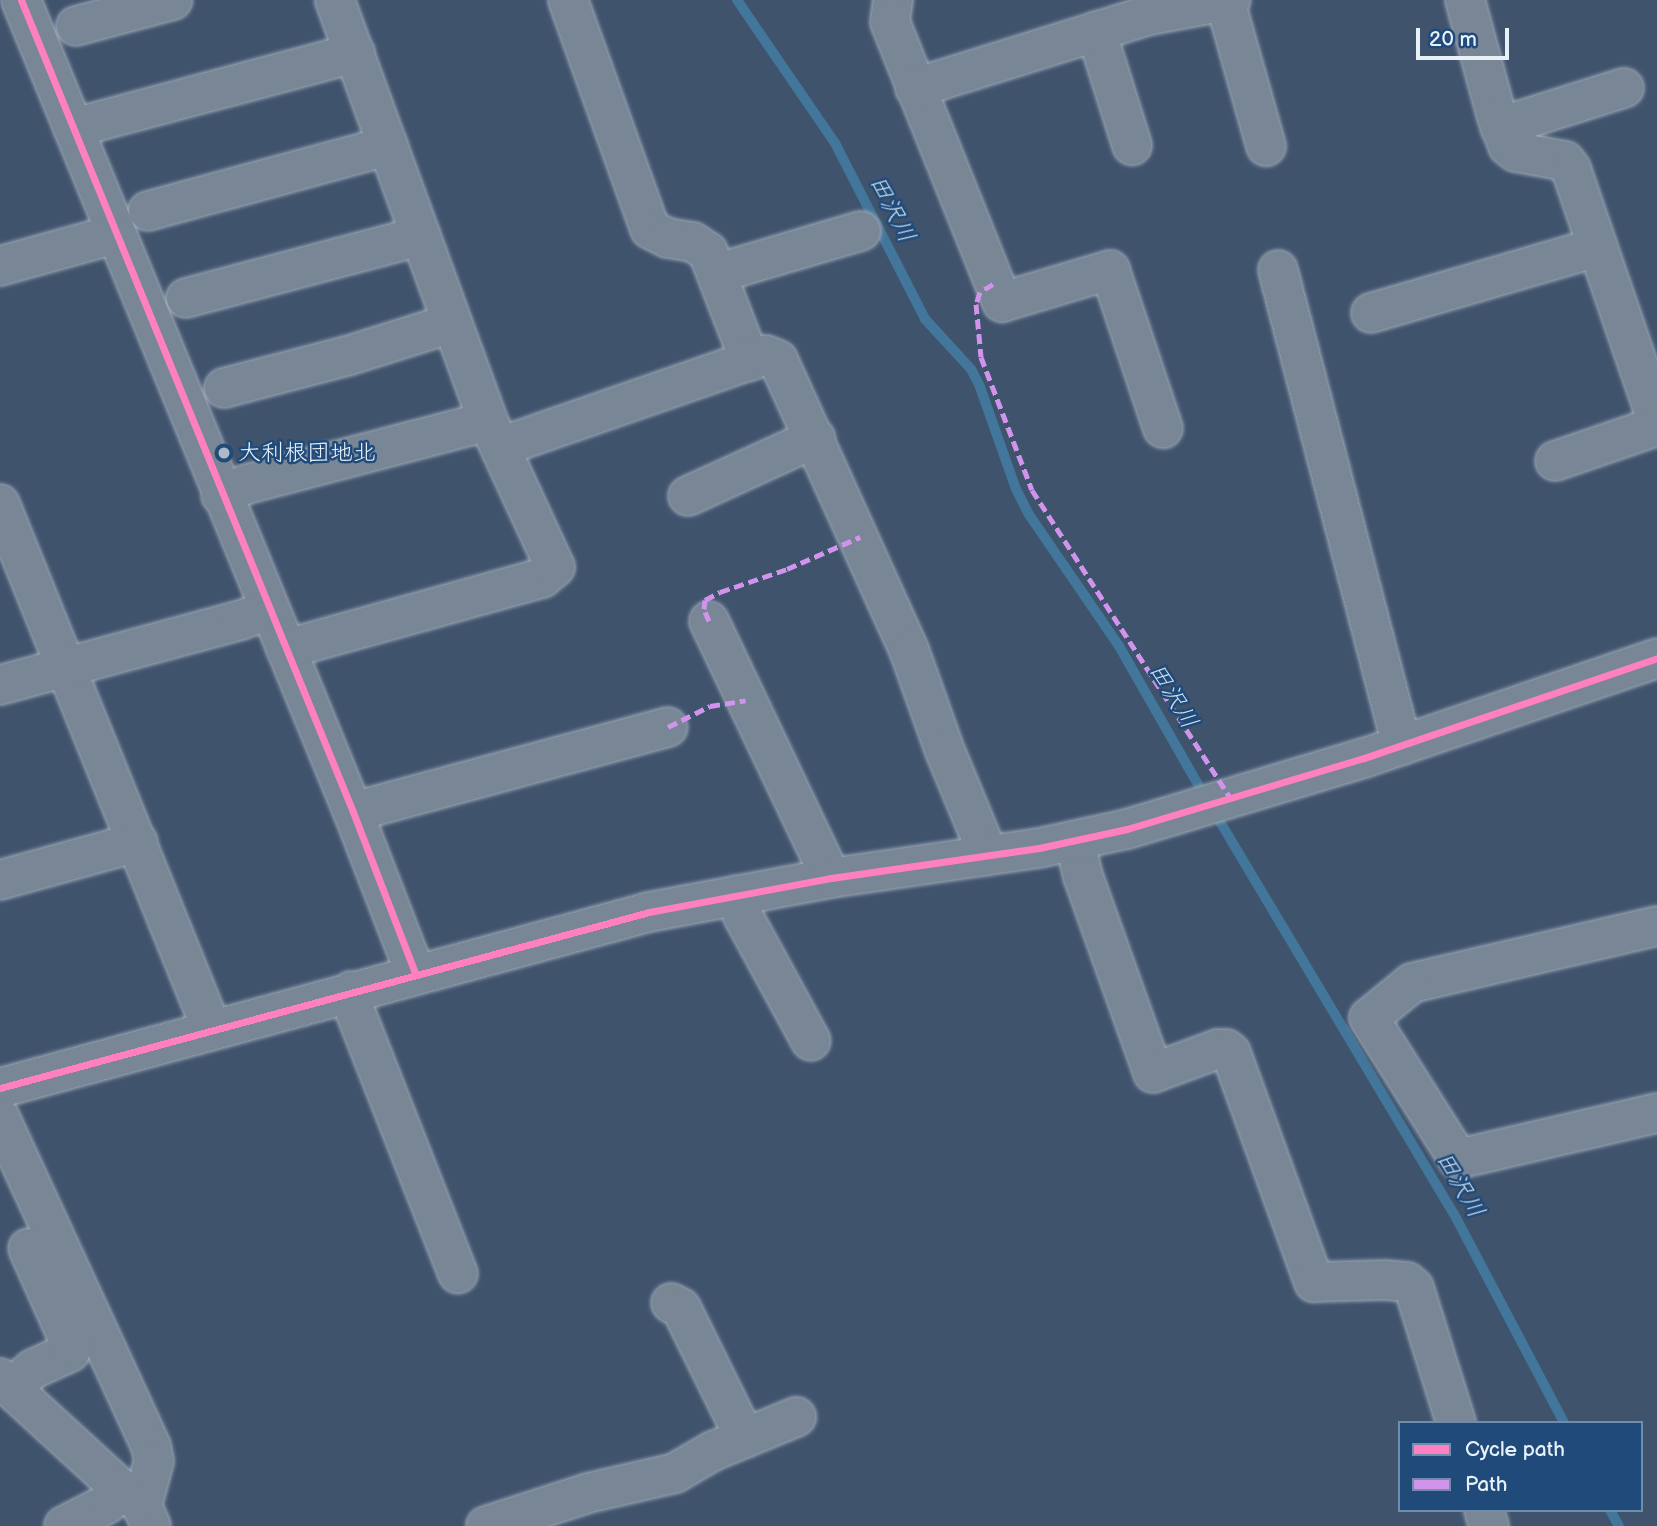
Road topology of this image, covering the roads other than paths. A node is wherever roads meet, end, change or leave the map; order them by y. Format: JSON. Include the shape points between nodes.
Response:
{"nodes":[{"id":1,"x":21,"y":0,"type":"edge"},
{"id":2,"x":173,"y":0,"type":"edge"},
{"id":3,"x":335,"y":0,"type":"edge"},
{"id":4,"x":568,"y":0,"type":"edge"},
{"id":5,"x":893,"y":0,"type":"edge"},
{"id":6,"x":1465,"y":0,"type":"edge"},
{"id":7,"x":1228,"y":1,"type":"edge"},
{"id":8,"x":76,"y":26,"type":"dead end"},
{"id":9,"x":1096,"y":32,"type":"junction"},
{"id":10,"x":355,"y":53,"type":"junction"},
{"id":11,"x":915,"y":88,"type":"junction"},
{"id":12,"x":1623,"y":88,"type":"dead end"},
{"id":13,"x":1500,"y":127,"type":"junction"},
{"id":14,"x":72,"y":128,"type":"junction"},
{"id":15,"x":1132,"y":145,"type":"dead end"},
{"id":16,"x":1266,"y":145,"type":"dead end"},
{"id":17,"x":388,"y":146,"type":"junction"},
{"id":18,"x":148,"y":211,"type":"dead end"},
{"id":19,"x":861,"y":230,"type":"dead end"},
{"id":20,"x":115,"y":234,"type":"junction"},
{"id":21,"x":421,"y":236,"type":"junction"},
{"id":22,"x":1598,"y":247,"type":"junction"},
{"id":23,"x":0,"y":267,"type":"edge"},
{"id":24,"x":1278,"y":270,"type":"dead end"},
{"id":25,"x":718,"y":273,"type":"junction"},
{"id":26,"x":186,"y":298,"type":"dead end"},
{"id":27,"x":1371,"y":313,"type":"dead end"},
{"id":28,"x":452,"y":323,"type":"junction"},
{"id":29,"x":750,"y":361,"type":"junction"},
{"id":30,"x":224,"y":388,"type":"dead end"},
{"id":31,"x":1657,"y":420,"type":"edge"},
{"id":32,"x":1657,"y":426,"type":"edge"},
{"id":33,"x":1163,"y":428,"type":"dead end"},
{"id":34,"x":494,"y":434,"type":"junction"},
{"id":35,"x":814,"y":438,"type":"junction"},
{"id":36,"x":1555,"y":461,"type":"dead end"},
{"id":37,"x":221,"y":495,"type":"junction"},
{"id":38,"x":688,"y":496,"type":"dead end"},
{"id":39,"x":0,"y":504,"type":"edge"},
{"id":40,"x":269,"y":610,"type":"junction"},
{"id":41,"x":709,"y":621,"type":"dead end"},
{"id":42,"x":286,"y":649,"type":"junction"},
{"id":43,"x":1657,"y":658,"type":"edge"},
{"id":44,"x":65,"y":668,"type":"junction"},
{"id":45,"x":0,"y":685,"type":"edge"},
{"id":46,"x":668,"y":727,"type":"dead end"},
{"id":47,"x":1402,"y":745,"type":"junction"},
{"id":48,"x":353,"y":812,"type":"junction"},
{"id":49,"x":138,"y":842,"type":"junction"},
{"id":50,"x":1075,"y":842,"type":"junction"},
{"id":51,"x":985,"y":856,"type":"junction"},
{"id":52,"x":831,"y":878,"type":"junction"},
{"id":53,"x":0,"y":880,"type":"edge"},
{"id":54,"x":737,"y":895,"type":"junction"},
{"id":55,"x":1657,"y":926,"type":"edge"},
{"id":56,"x":415,"y":973,"type":"junction"},
{"id":57,"x":351,"y":991,"type":"junction"},
{"id":58,"x":212,"y":1030,"type":"junction"},
{"id":59,"x":811,"y":1041,"type":"dead end"},
{"id":60,"x":0,"y":1088,"type":"edge"},
{"id":61,"x":1657,"y":1113,"type":"edge"},
{"id":62,"x":0,"y":1118,"type":"edge"},
{"id":63,"x":28,"y":1248,"type":"dead end"},
{"id":64,"x":458,"y":1274,"type":"dead end"},
{"id":65,"x":671,"y":1303,"type":"dead end"},
{"id":66,"x":5,"y":1383,"type":"edge"},
{"id":67,"x":796,"y":1416,"type":"dead end"},
{"id":68,"x":1455,"y":1421,"type":"edge"},
{"id":69,"x":745,"y":1438,"type":"junction"},
{"id":70,"x":138,"y":1505,"type":"edge"},
{"id":71,"x":64,"y":1526,"type":"edge"},
{"id":72,"x":486,"y":1526,"type":"edge"}],
"edges":[{"from":1,"to":14,"type":"street"},
{"from":2,"to":8,"type":"street"},
{"from":3,"to":10,"type":"street"},
{"from":4,"to":25,"type":"street","via":[[650,229],[693,242],[708,252]]},
{"from":5,"to":11,"type":"street","via":[[890,22]]},
{"from":6,"to":13,"type":"street"},
{"from":7,"to":9,"type":"street","via":[[1165,11]]},
{"from":7,"to":16,"type":"street"},
{"from":9,"to":11,"type":"street"},
{"from":9,"to":15,"type":"street"},
{"from":10,"to":14,"type":"street"},
{"from":10,"to":17,"type":"street"},
{"from":11,"to":33,"type":"street","via":[[1002,302],[1110,270]]},
{"from":12,"to":13,"type":"street"},
{"from":13,"to":22,"type":"street","via":[[1508,146],[1516,152],[1565,161]]},
{"from":14,"to":20,"type":"street"},
{"from":17,"to":18,"type":"street"},
{"from":17,"to":21,"type":"street"},
{"from":19,"to":25,"type":"street"},
{"from":20,"to":23,"type":"street"},
{"from":20,"to":37,"type":"street"},
{"from":21,"to":26,"type":"street"},
{"from":21,"to":28,"type":"street"},
{"from":22,"to":27,"type":"street"},
{"from":22,"to":31,"type":"street"},
{"from":24,"to":47,"type":"street"},
{"from":25,"to":29,"type":"street"},
{"from":28,"to":30,"type":"street"},
{"from":28,"to":34,"type":"street"},
{"from":29,"to":34,"type":"street"},
{"from":29,"to":35,"type":"street","via":[[766,355],[778,360]]},
{"from":32,"to":36,"type":"street"},
{"from":34,"to":37,"type":"street","via":[[247,484]]},
{"from":34,"to":42,"type":"street","via":[[554,562],[550,573]]},
{"from":35,"to":38,"type":"street"},
{"from":35,"to":51,"type":"street","via":[[909,650]]},
{"from":37,"to":40,"type":"street"},
{"from":39,"to":44,"type":"street"},
{"from":40,"to":42,"type":"street"},
{"from":40,"to":44,"type":"street"},
{"from":41,"to":52,"type":"street"},
{"from":42,"to":48,"type":"street"},
{"from":43,"to":47,"type":"street"},
{"from":44,"to":45,"type":"street"},
{"from":44,"to":49,"type":"street"},
{"from":46,"to":48,"type":"street"},
{"from":47,"to":50,"type":"street","via":[[1211,806]]},
{"from":48,"to":56,"type":"street"},
{"from":49,"to":53,"type":"street"},
{"from":49,"to":58,"type":"street"},
{"from":50,"to":51,"type":"street"},
{"from":50,"to":68,"type":"street","via":[[1153,1073],[1218,1049],[1231,1053],[1314,1282],[1385,1280],[1407,1282],[1414,1288]]},
{"from":51,"to":52,"type":"street"},
{"from":52,"to":54,"type":"street"},
{"from":54,"to":56,"type":"street","via":[[649,912]]},
{"from":54,"to":59,"type":"street","via":[[743,916]]},
{"from":55,"to":61,"type":"street","via":[[1412,983],[1369,1018],[1458,1159]]},
{"from":56,"to":57,"type":"street"},
{"from":57,"to":58,"type":"street"},
{"from":57,"to":64,"type":"street"},
{"from":58,"to":60,"type":"street"},
{"from":62,"to":70,"type":"street","via":[[151,1446],[154,1461]]},
{"from":63,"to":66,"type":"street","via":[[72,1347]]},
{"from":65,"to":69,"type":"street","via":[[681,1308]]},
{"from":66,"to":70,"type":"street"},
{"from":67,"to":69,"type":"street"},
{"from":69,"to":72,"type":"street","via":[[675,1473],[588,1493]]},
{"from":70,"to":71,"type":"street","via":[[107,1504]]}]}
